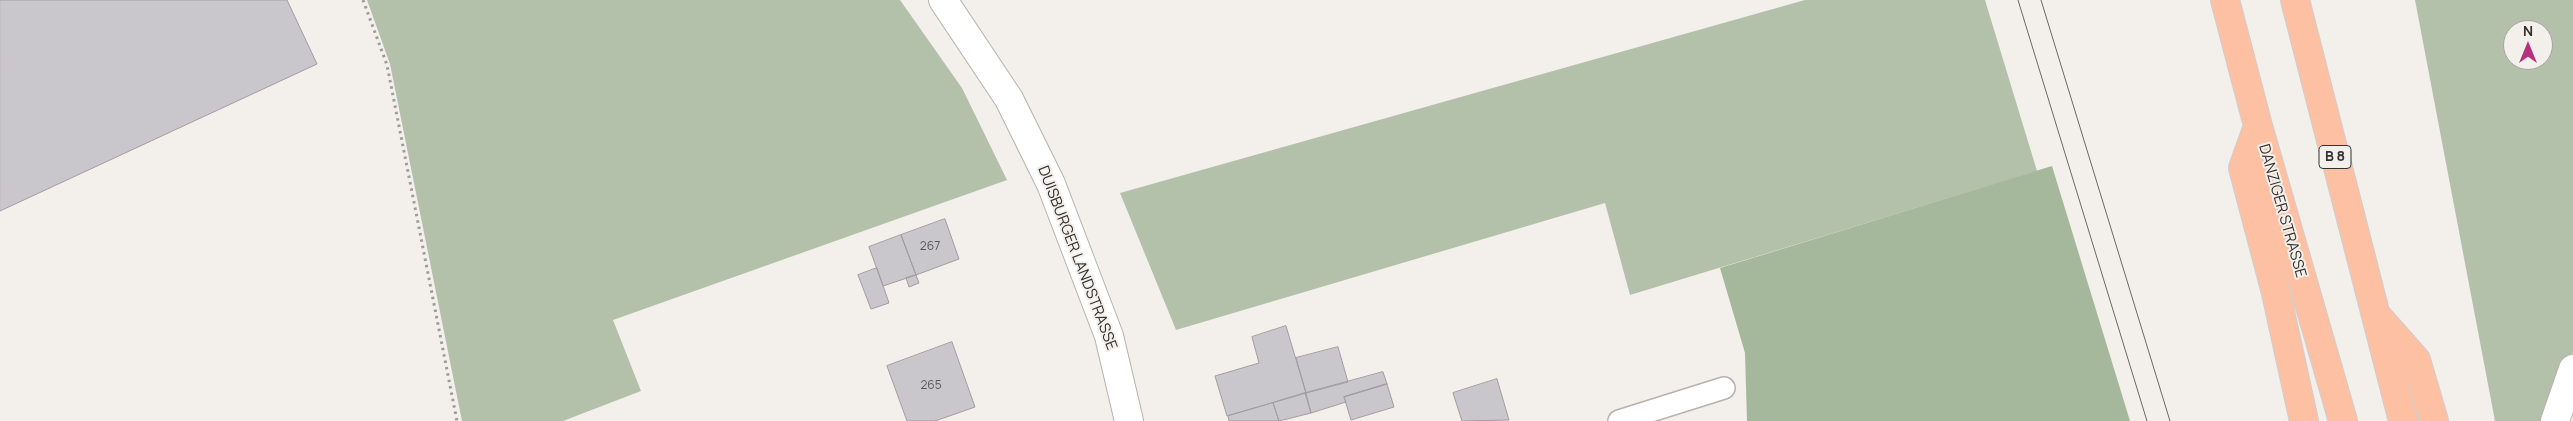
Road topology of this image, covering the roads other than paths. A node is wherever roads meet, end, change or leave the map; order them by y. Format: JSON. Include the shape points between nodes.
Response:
{"nodes":[{"id":1,"x":943,"y":0,"type":"edge"},
{"id":2,"x":2225,"y":0,"type":"edge"},
{"id":3,"x":2295,"y":0,"type":"edge"},
{"id":4,"x":2258,"y":126,"type":"junction"},
{"id":5,"x":2376,"y":314,"type":"junction"},
{"id":6,"x":2573,"y":369,"type":"edge"},
{"id":7,"x":1724,"y":388,"type":"dead end"},
{"id":8,"x":1676,"y":412,"type":"edge"},
{"id":9,"x":1129,"y":421,"type":"edge"},
{"id":10,"x":1620,"y":421,"type":"edge"},
{"id":11,"x":2304,"y":421,"type":"edge"},
{"id":12,"x":2343,"y":421,"type":"edge"},
{"id":13,"x":2403,"y":421,"type":"edge"},
{"id":14,"x":2434,"y":421,"type":"edge"},
{"id":15,"x":2555,"y":421,"type":"edge"}],
"edges":[{"from":1,"to":9,"type":"street","name":"DUISBURGER LANDSTRASSE","via":[[1009,99],[1051,184],[1109,336]]},
{"from":2,"to":4,"type":"highway","name":"DANZIGER STRASSE"},
{"from":3,"to":5,"type":"highway","number":"B 8"},
{"from":4,"to":11,"type":"highway","via":[[2243,168],[2276,293]]},
{"from":4,"to":12,"type":"highway","name":"DANZIGER STRASSE"},
{"from":5,"to":13,"type":"highway","number":"B 8"},
{"from":5,"to":14,"type":"highway","via":[[2416,360]]},
{"from":6,"to":15,"type":"street"},
{"from":7,"to":8,"type":"lane"},
{"from":8,"to":10,"type":"lane"}]}
